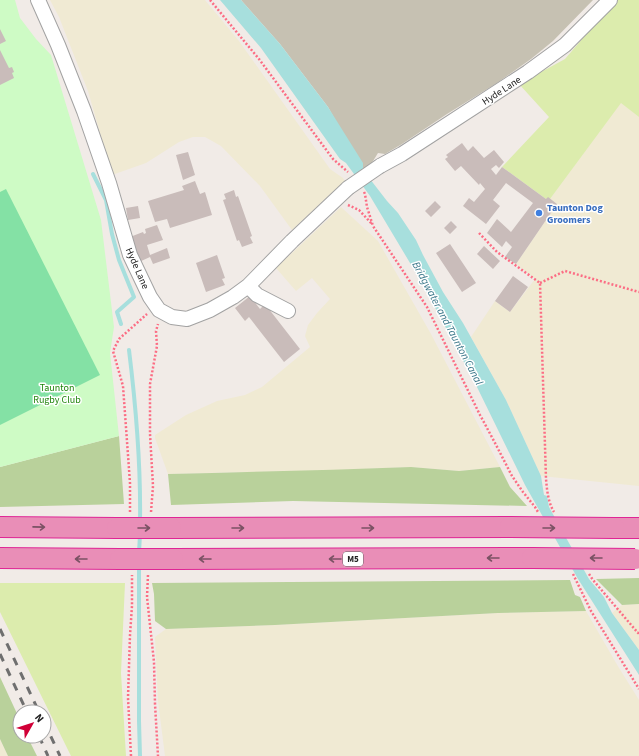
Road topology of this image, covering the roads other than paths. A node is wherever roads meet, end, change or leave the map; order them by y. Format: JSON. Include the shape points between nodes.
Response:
{"nodes":[{"id":1,"x":38,"y":0,"type":"edge"},
{"id":2,"x":610,"y":0,"type":"edge"},
{"id":3,"x":248,"y":286,"type":"junction"},
{"id":4,"x":288,"y":311,"type":"dead end"},
{"id":5,"x":0,"y":527,"type":"edge"},
{"id":6,"x":639,"y":528,"type":"edge"},
{"id":7,"x":0,"y":558,"type":"edge"},
{"id":8,"x":637,"y":559,"type":"edge"}],
"edges":[{"from":1,"to":3,"type":"street","name":"Hyde Lane","via":[[84,111],[130,255],[159,310],[172,317],[187,319],[210,310]]},
{"from":2,"to":3,"type":"street","name":"Hyde Lane","bridge":true,"via":[[565,44],[528,72],[351,187]]},
{"from":3,"to":4,"type":"street","via":[[256,295]]},
{"from":5,"to":6,"type":"highway","one_way":true,"bridge":true},
{"from":8,"to":7,"type":"highway","number":"M5","one_way":true,"bridge":true}]}
